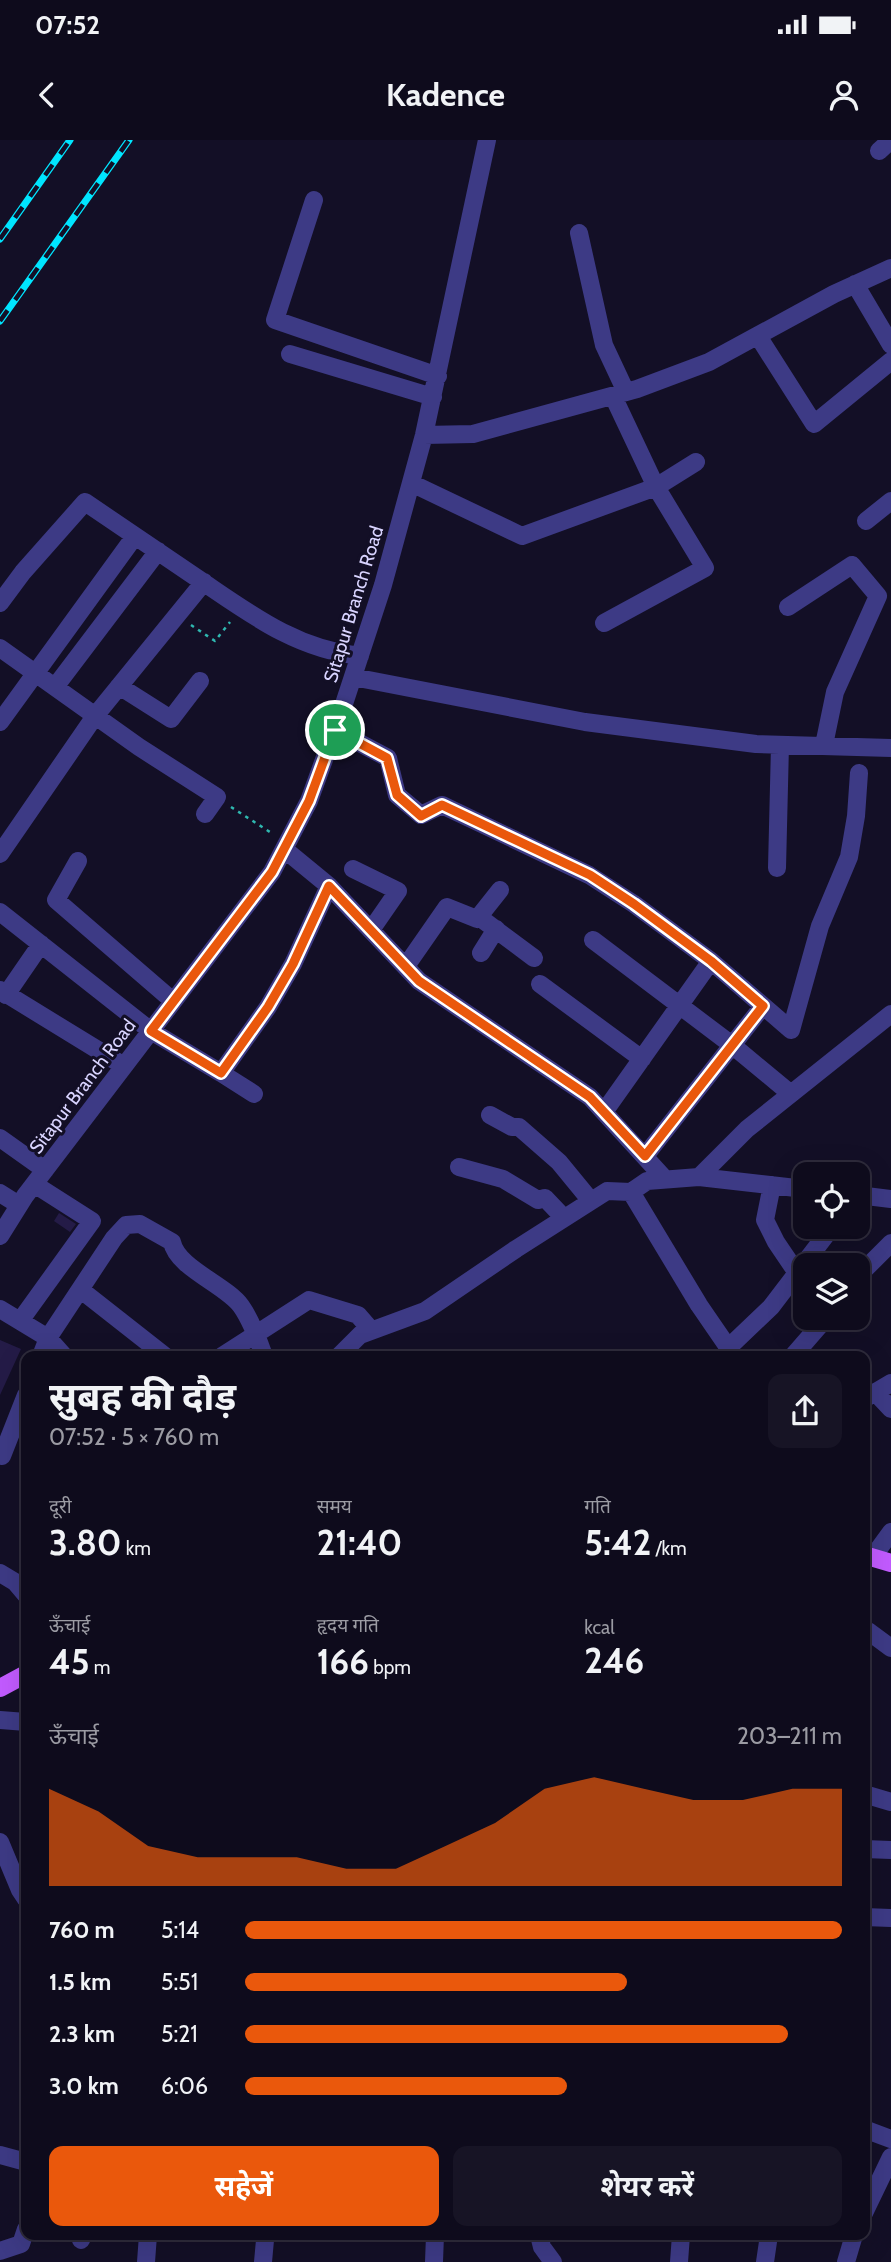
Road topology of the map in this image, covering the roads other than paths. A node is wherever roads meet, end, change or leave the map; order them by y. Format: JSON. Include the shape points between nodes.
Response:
{"nodes":[{"id":1,"x":487,"y":140,"type":"edge"},
{"id":2,"x":314,"y":200,"type":"dead end"},
{"id":3,"x":579,"y":233,"type":"dead end"},
{"id":4,"x":891,"y":268,"type":"edge"},
{"id":5,"x":855,"y":284,"type":"junction"},
{"id":6,"x":758,"y":335,"type":"junction"},
{"id":7,"x":891,"y":345,"type":"edge"},
{"id":8,"x":290,"y":354,"type":"dead end"},
{"id":9,"x":891,"y":361,"type":"edge"},
{"id":10,"x":438,"y":376,"type":"junction"},
{"id":11,"x":620,"y":394,"type":"junction"},
{"id":12,"x":433,"y":397,"type":"junction"},
{"id":13,"x":424,"y":435,"type":"junction"},
{"id":14,"x":696,"y":462,"type":"dead end"},
{"id":15,"x":411,"y":483,"type":"junction"},
{"id":16,"x":656,"y":487,"type":"junction"},
{"id":17,"x":891,"y":501,"type":"edge"},
{"id":18,"x":866,"y":521,"type":"dead end"},
{"id":19,"x":135,"y":536,"type":"junction"},
{"id":20,"x":158,"y":551,"type":"junction"},
{"id":21,"x":204,"y":582,"type":"junction"},
{"id":22,"x":0,"y":603,"type":"edge"},
{"id":23,"x":788,"y":607,"type":"dead end"},
{"id":24,"x":604,"y":622,"type":"dead end"},
{"id":25,"x":0,"y":648,"type":"edge"},
{"id":26,"x":360,"y":656,"type":"junction"},
{"id":27,"x":35,"y":673,"type":"junction"},
{"id":28,"x":353,"y":677,"type":"junction"},
{"id":29,"x":200,"y":681,"type":"dead end"},
{"id":30,"x":119,"y":686,"type":"junction"},
{"id":31,"x":55,"y":687,"type":"junction"},
{"id":32,"x":95,"y":716,"type":"junction"},
{"id":33,"x":0,"y":722,"type":"edge"},
{"id":34,"x":335,"y":730,"type":"junction"},
{"id":35,"x":780,"y":745,"type":"junction"},
{"id":36,"x":824,"y":745,"type":"junction"},
{"id":37,"x":891,"y":748,"type":"edge"},
{"id":38,"x":859,"y":774,"type":"dead end"},
{"id":39,"x":205,"y":814,"type":"dead end"},
{"id":40,"x":286,"y":846,"type":"junction"},
{"id":41,"x":0,"y":854,"type":"edge"},
{"id":42,"x":78,"y":861,"type":"dead end"},
{"id":43,"x":777,"y":868,"type":"dead end"},
{"id":44,"x":353,"y":869,"type":"dead end"},
{"id":45,"x":329,"y":886,"type":"junction"},
{"id":46,"x":500,"y":890,"type":"dead end"},
{"id":47,"x":0,"y":912,"type":"edge"},
{"id":48,"x":479,"y":917,"type":"junction"},
{"id":49,"x":496,"y":929,"type":"junction"},
{"id":50,"x":371,"y":930,"type":"junction"},
{"id":51,"x":593,"y":940,"type":"dead end"},
{"id":52,"x":41,"y":944,"type":"junction"},
{"id":53,"x":481,"y":953,"type":"dead end"},
{"id":54,"x":534,"y":958,"type":"dead end"},
{"id":55,"x":711,"y":961,"type":"junction"},
{"id":56,"x":406,"y":966,"type":"junction"},
{"id":57,"x":540,"y":984,"type":"dead end"},
{"id":58,"x":3,"y":993,"type":"edge"},
{"id":59,"x":173,"y":1001,"type":"junction"},
{"id":60,"x":680,"y":1005,"type":"junction"},
{"id":61,"x":763,"y":1006,"type":"junction"},
{"id":62,"x":891,"y":1014,"type":"edge"},
{"id":63,"x":151,"y":1031,"type":"junction"},
{"id":64,"x":732,"y":1045,"type":"junction"},
{"id":65,"x":642,"y":1059,"type":"junction"},
{"id":66,"x":124,"y":1066,"type":"junction"},
{"id":67,"x":221,"y":1073,"type":"junction"},
{"id":68,"x":254,"y":1094,"type":"dead end"},
{"id":69,"x":791,"y":1094,"type":"junction"},
{"id":70,"x":604,"y":1112,"type":"junction"},
{"id":71,"x":490,"y":1115,"type":"dead end"},
{"id":72,"x":0,"y":1138,"type":"edge"},
{"id":73,"x":645,"y":1156,"type":"junction"},
{"id":74,"x":458,"y":1167,"type":"dead end"},
{"id":75,"x":39,"y":1177,"type":"junction"},
{"id":76,"x":699,"y":1177,"type":"junction"},
{"id":77,"x":665,"y":1179,"type":"junction"},
{"id":78,"x":772,"y":1185,"type":"junction"},
{"id":79,"x":793,"y":1188,"type":"edge"},
{"id":80,"x":631,"y":1192,"type":"junction"},
{"id":81,"x":0,"y":1193,"type":"edge"},
{"id":82,"x":870,"y":1196,"type":"edge"},
{"id":83,"x":891,"y":1199,"type":"edge"},
{"id":84,"x":591,"y":1201,"type":"junction"},
{"id":85,"x":19,"y":1205,"type":"junction"},
{"id":86,"x":564,"y":1218,"type":"junction"},
{"id":87,"x":0,"y":1236,"type":"edge"},
{"id":88,"x":823,"y":1239,"type":"edge"},
{"id":89,"x":812,"y":1253,"type":"edge"},
{"id":90,"x":888,"y":1254,"type":"edge"},
{"id":91,"x":793,"y":1267,"type":"edge"},
{"id":92,"x":870,"y":1267,"type":"edge"},
{"id":93,"x":793,"y":1278,"type":"edge"},
{"id":94,"x":82,"y":1290,"type":"junction"},
{"id":95,"x":0,"y":1309,"type":"edge"},
{"id":96,"x":20,"y":1321,"type":"junction"},
{"id":97,"x":371,"y":1329,"type":"junction"},
{"id":98,"x":816,"y":1330,"type":"edge"},
{"id":99,"x":257,"y":1336,"type":"junction"},
{"id":100,"x":48,"y":1338,"type":"junction"},
{"id":101,"x":43,"y":1351,"type":"edge"},
{"id":102,"x":60,"y":1351,"type":"edge"},
{"id":103,"x":158,"y":1351,"type":"edge"},
{"id":104,"x":231,"y":1351,"type":"edge"},
{"id":105,"x":262,"y":1351,"type":"edge"},
{"id":106,"x":344,"y":1351,"type":"edge"},
{"id":107,"x":730,"y":1351,"type":"edge"},
{"id":108,"x":732,"y":1351,"type":"edge"},
{"id":109,"x":797,"y":1351,"type":"edge"},
{"id":110,"x":877,"y":1391,"type":"edge"},
{"id":111,"x":891,"y":1409,"type":"edge"},
{"id":112,"x":18,"y":1438,"type":"edge"},
{"id":113,"x":2,"y":1456,"type":"dead end"},
{"id":114,"x":891,"y":1532,"type":"edge"},
{"id":115,"x":870,"y":1555,"type":"edge"},
{"id":116,"x":870,"y":1558,"type":"edge"},
{"id":117,"x":891,"y":1563,"type":"edge"},
{"id":118,"x":0,"y":1573,"type":"edge"},
{"id":119,"x":21,"y":1589,"type":"edge"},
{"id":120,"x":870,"y":1632,"type":"edge"},
{"id":121,"x":891,"y":1648,"type":"edge"},
{"id":122,"x":21,"y":1677,"type":"edge"},
{"id":123,"x":0,"y":1688,"type":"edge"},
{"id":124,"x":0,"y":1720,"type":"edge"},
{"id":125,"x":21,"y":1722,"type":"edge"},
{"id":126,"x":870,"y":1796,"type":"edge"},
{"id":127,"x":891,"y":1802,"type":"edge"},
{"id":128,"x":0,"y":1842,"type":"edge"},
{"id":129,"x":870,"y":1849,"type":"edge"},
{"id":130,"x":891,"y":1850,"type":"edge"},
{"id":131,"x":4,"y":1866,"type":"edge"},
{"id":132,"x":21,"y":1877,"type":"edge"},
{"id":133,"x":870,"y":1917,"type":"edge"},
{"id":134,"x":891,"y":1918,"type":"edge"},
{"id":135,"x":870,"y":2131,"type":"edge"},
{"id":136,"x":891,"y":2139,"type":"edge"},
{"id":137,"x":0,"y":2154,"type":"edge"},
{"id":138,"x":891,"y":2157,"type":"edge"},
{"id":139,"x":21,"y":2160,"type":"edge"},
{"id":140,"x":870,"y":2201,"type":"edge"},
{"id":141,"x":22,"y":2240,"type":"edge"},
{"id":142,"x":148,"y":2240,"type":"edge"},
{"id":143,"x":265,"y":2240,"type":"dead end"},
{"id":144,"x":435,"y":2240,"type":"edge"},
{"id":145,"x":540,"y":2240,"type":"edge"},
{"id":146,"x":681,"y":2240,"type":"edge"},
{"id":147,"x":768,"y":2240,"type":"edge"},
{"id":148,"x":852,"y":2240,"type":"edge"},
{"id":149,"x":0,"y":2251,"type":"edge"},
{"id":150,"x":146,"y":2262,"type":"edge"},
{"id":151,"x":263,"y":2262,"type":"edge"},
{"id":152,"x":434,"y":2262,"type":"edge"},
{"id":153,"x":553,"y":2262,"type":"edge"},
{"id":154,"x":679,"y":2262,"type":"edge"},
{"id":155,"x":765,"y":2262,"type":"edge"},
{"id":156,"x":846,"y":2262,"type":"edge"}],
"edges":[{"from":1,"to":10,"type":"street","name":"Sitapur Branch Road"},
{"from":2,"to":10,"type":"street","via":[[275,320]]},
{"from":3,"to":11,"type":"street"},
{"from":4,"to":5,"type":"street"},
{"from":5,"to":6,"type":"street"},
{"from":5,"to":7,"type":"street"},
{"from":6,"to":9,"type":"street","via":[[814,424]]},
{"from":6,"to":11,"type":"street","via":[[709,362]]},
{"from":8,"to":12,"type":"street"},
{"from":10,"to":12,"type":"street","name":"Sitapur Branch Road"},
{"from":11,"to":13,"type":"street","via":[[473,434]]},
{"from":11,"to":16,"type":"street"},
{"from":12,"to":13,"type":"street","name":"Sitapur Branch Road"},
{"from":13,"to":15,"type":"street","name":"Sitapur Branch Road"},
{"from":14,"to":16,"type":"street"},
{"from":15,"to":16,"type":"street","via":[[522,536]]},
{"from":15,"to":26,"type":"street","name":"Sitapur Branch Road"},
{"from":16,"to":24,"type":"street","via":[[705,568]]},
{"from":17,"to":18,"type":"street"},
{"from":19,"to":20,"type":"street"},
{"from":19,"to":22,"type":"street","via":[[85,502]]},
{"from":19,"to":27,"type":"street"},
{"from":20,"to":21,"type":"street"},
{"from":20,"to":31,"type":"street"},
{"from":21,"to":26,"type":"street","via":[[307,645]]},
{"from":21,"to":30,"type":"street"},
{"from":23,"to":36,"type":"street","via":[[852,565],[877,596],[835,692]]},
{"from":25,"to":27,"type":"street"},
{"from":26,"to":28,"type":"street","name":"Sitapur Branch Road"},
{"from":27,"to":31,"type":"street"},
{"from":27,"to":33,"type":"street"},
{"from":28,"to":34,"type":"street","name":"Sitapur Branch Road"},
{"from":28,"to":35,"type":"street","via":[[584,722]]},
{"from":29,"to":30,"type":"street","via":[[171,719]]},
{"from":30,"to":32,"type":"street"},
{"from":31,"to":32,"type":"street"},
{"from":32,"to":39,"type":"street","via":[[217,797]]},
{"from":32,"to":41,"type":"street"},
{"from":34,"to":40,"type":"street","name":"Sitapur Branch Road","via":[[309,801]]},
{"from":34,"to":55,"type":"street","via":[[387,758],[397,795],[421,816],[442,805],[590,875]]},
{"from":35,"to":36,"type":"street"},
{"from":35,"to":43,"type":"street"},
{"from":36,"to":37,"type":"street"},
{"from":38,"to":61,"type":"street","via":[[849,857],[820,926],[791,1030]]},
{"from":40,"to":45,"type":"street"},
{"from":40,"to":59,"type":"street","name":"Sitapur Branch Road","via":[[272,872]]},
{"from":42,"to":59,"type":"street","via":[[55,900]]},
{"from":44,"to":50,"type":"street","via":[[398,891]]},
{"from":45,"to":50,"type":"street"},
{"from":45,"to":67,"type":"street","via":[[293,964]]},
{"from":46,"to":48,"type":"street"},
{"from":47,"to":52,"type":"street"},
{"from":48,"to":49,"type":"street"},
{"from":48,"to":56,"type":"street","via":[[447,907]]},
{"from":49,"to":53,"type":"street"},
{"from":49,"to":54,"type":"street"},
{"from":50,"to":56,"type":"street"},
{"from":51,"to":60,"type":"street"},
{"from":52,"to":58,"type":"street"},
{"from":52,"to":63,"type":"street"},
{"from":55,"to":60,"type":"street"},
{"from":55,"to":61,"type":"street"},
{"from":56,"to":70,"type":"street","via":[[419,981],[590,1097]]},
{"from":57,"to":65,"type":"street"},
{"from":58,"to":66,"type":"street"},
{"from":59,"to":63,"type":"street","name":"Sitapur Branch Road"},
{"from":60,"to":64,"type":"street"},
{"from":60,"to":65,"type":"street"},
{"from":61,"to":64,"type":"street"},
{"from":62,"to":69,"type":"street"},
{"from":63,"to":66,"type":"street","name":"Sitapur Branch Road"},
{"from":63,"to":67,"type":"street"},
{"from":64,"to":69,"type":"street"},
{"from":64,"to":73,"type":"street"},
{"from":65,"to":70,"type":"street"},
{"from":66,"to":75,"type":"street","name":"Sitapur Branch Road"},
{"from":67,"to":68,"type":"street"},
{"from":69,"to":76,"type":"street"},
{"from":70,"to":73,"type":"street"},
{"from":71,"to":84,"type":"street","via":[[519,1127],[559,1162]]},
{"from":72,"to":75,"type":"street"},
{"from":73,"to":77,"type":"street"},
{"from":74,"to":86,"type":"street","via":[[503,1179],[538,1200],[545,1198]]},
{"from":75,"to":85,"type":"street","name":"Sitapur Branch Road"},
{"from":75,"to":96,"type":"street","via":[[92,1221]]},
{"from":76,"to":77,"type":"street"},
{"from":76,"to":78,"type":"street"},
{"from":77,"to":80,"type":"street","via":[[647,1181]]},
{"from":78,"to":79,"type":"street"},
{"from":78,"to":91,"type":"street","via":[[765,1220]]},
{"from":80,"to":84,"type":"street","via":[[607,1191]]},
{"from":80,"to":107,"type":"street"},
{"from":81,"to":85,"type":"street"},
{"from":82,"to":83,"type":"street"},
{"from":84,"to":86,"type":"street"},
{"from":85,"to":87,"type":"street","name":"Sitapur Branch Road"},
{"from":86,"to":97,"type":"street","via":[[425,1311]]},
{"from":88,"to":89,"type":"street"},
{"from":90,"to":92,"type":"street"},
{"from":93,"to":108,"type":"street"},
{"from":94,"to":99,"type":"street","via":[[114,1238],[126,1225],[140,1224],[172,1242],[189,1264],[240,1304]]},
{"from":94,"to":100,"type":"street"},
{"from":94,"to":103,"type":"street"},
{"from":95,"to":96,"type":"street"},
{"from":96,"to":100,"type":"street"},
{"from":97,"to":99,"type":"street","via":[[358,1315],[309,1300]]},
{"from":97,"to":106,"type":"street"},
{"from":98,"to":109,"type":"street"},
{"from":99,"to":104,"type":"street"},
{"from":99,"to":105,"type":"street"},
{"from":100,"to":101,"type":"street"},
{"from":100,"to":102,"type":"street"},
{"from":110,"to":111,"type":"street"},
{"from":112,"to":113,"type":"street"},
{"from":114,"to":115,"type":"street"},
{"from":116,"to":117,"type":"main road"},
{"from":118,"to":119,"type":"street"},
{"from":120,"to":121,"type":"street"},
{"from":122,"to":123,"type":"main road"},
{"from":124,"to":125,"type":"street"},
{"from":126,"to":127,"type":"street"},
{"from":128,"to":131,"type":"street"},
{"from":129,"to":130,"type":"street"},
{"from":131,"to":132,"type":"street"},
{"from":133,"to":134,"type":"street"},
{"from":135,"to":136,"type":"street"},
{"from":137,"to":139,"type":"street"},
{"from":138,"to":140,"type":"street"},
{"from":141,"to":149,"type":"street"},
{"from":142,"to":150,"type":"street"},
{"from":143,"to":151,"type":"street"},
{"from":144,"to":152,"type":"street"},
{"from":145,"to":153,"type":"street"},
{"from":146,"to":154,"type":"street"},
{"from":147,"to":155,"type":"street"},
{"from":148,"to":156,"type":"street"}]}
